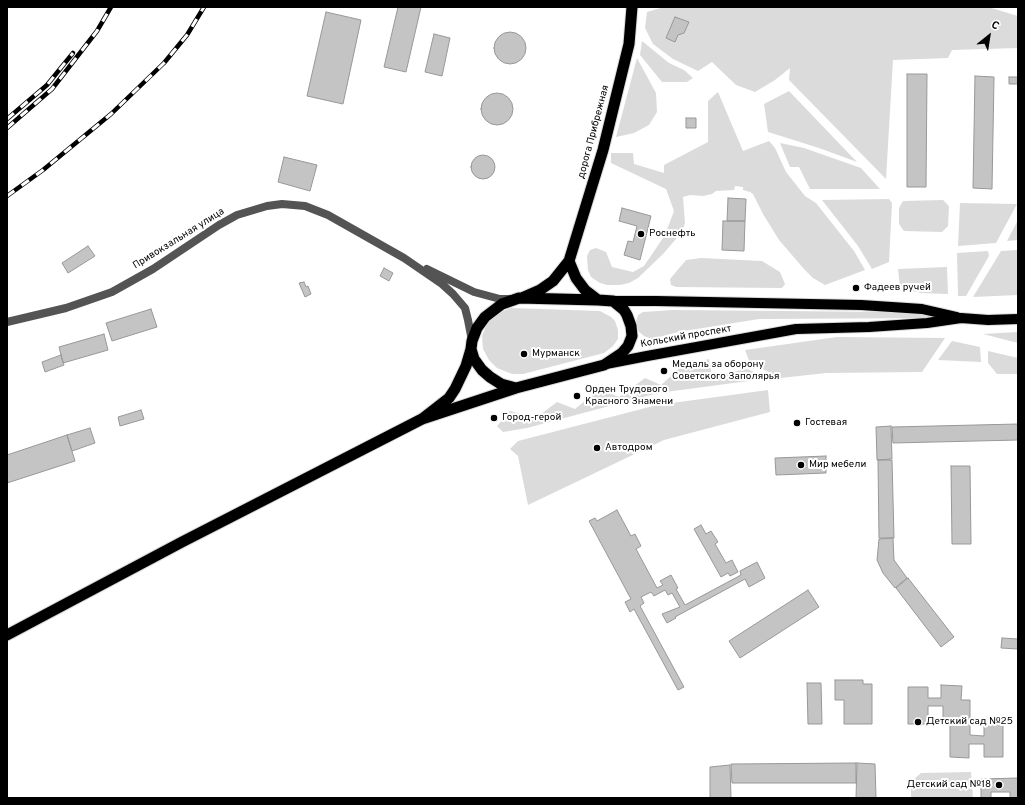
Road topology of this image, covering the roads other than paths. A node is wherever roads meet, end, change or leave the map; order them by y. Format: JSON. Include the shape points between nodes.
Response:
{"nodes":[{"id":1,"x":632,"y":7,"type":"edge"},
{"id":2,"x":405,"y":259,"type":"junction"},
{"id":3,"x":569,"y":260,"type":"junction"},
{"id":4,"x":516,"y":299,"type":"junction"},
{"id":5,"x":598,"y":300,"type":"junction"},
{"id":6,"x":613,"y":301,"type":"junction"},
{"id":7,"x":961,"y":318,"type":"junction"},
{"id":8,"x":1018,"y":319,"type":"edge"},
{"id":9,"x":7,"y":322,"type":"edge"},
{"id":10,"x":472,"y":345,"type":"junction"},
{"id":11,"x":604,"y":364,"type":"junction"},
{"id":12,"x":516,"y":388,"type":"junction"},
{"id":13,"x":422,"y":419,"type":"junction"},
{"id":14,"x":7,"y":634,"type":"edge"}],
"edges":[{"from":1,"to":3,"type":"highway","name":"дорога Прибрежная","via":[[629,44],[603,150]]},
{"from":2,"to":4,"type":"street","via":[[474,292],[500,299]]},
{"from":2,"to":9,"type":"street","name":"Привокзальная улица","via":[[328,215],[305,206],[268,206],[236,215],[112,292],[66,308]]},
{"from":2,"to":10,"type":"street","via":[[442,284],[464,308]]},
{"from":3,"to":4,"type":"highway","name":"дорога Прибрежная","via":[[553,282]]},
{"from":3,"to":5,"type":"highway","via":[[576,278],[585,290]]},
{"from":4,"to":5,"type":"highway","name":"Кольский проспект"},
{"from":4,"to":10,"type":"highway","name":"дорога Прибрежная","via":[[502,304],[485,317],[477,328]]},
{"from":5,"to":6,"type":"highway","name":"Кольский проспект"},
{"from":6,"to":7,"type":"main road","name":"Кольский проспект","via":[[861,305],[922,309]]},
{"from":6,"to":11,"type":"highway","via":[[627,315],[632,336],[622,353]]},
{"from":7,"to":8,"type":"main road","name":"Кольский проспект"},
{"from":7,"to":11,"type":"main road","name":"Кольский проспект","via":[[876,327],[796,329]]},
{"from":10,"to":12,"type":"highway","via":[[474,359],[490,378]]},
{"from":10,"to":13,"type":"highway","name":"дорога Прибрежная","via":[[455,390],[449,398]]},
{"from":11,"to":12,"type":"highway","name":"Кольский проспект"},
{"from":12,"to":13,"type":"highway","name":"Кольский проспект"},
{"from":13,"to":14,"type":"highway"}]}
